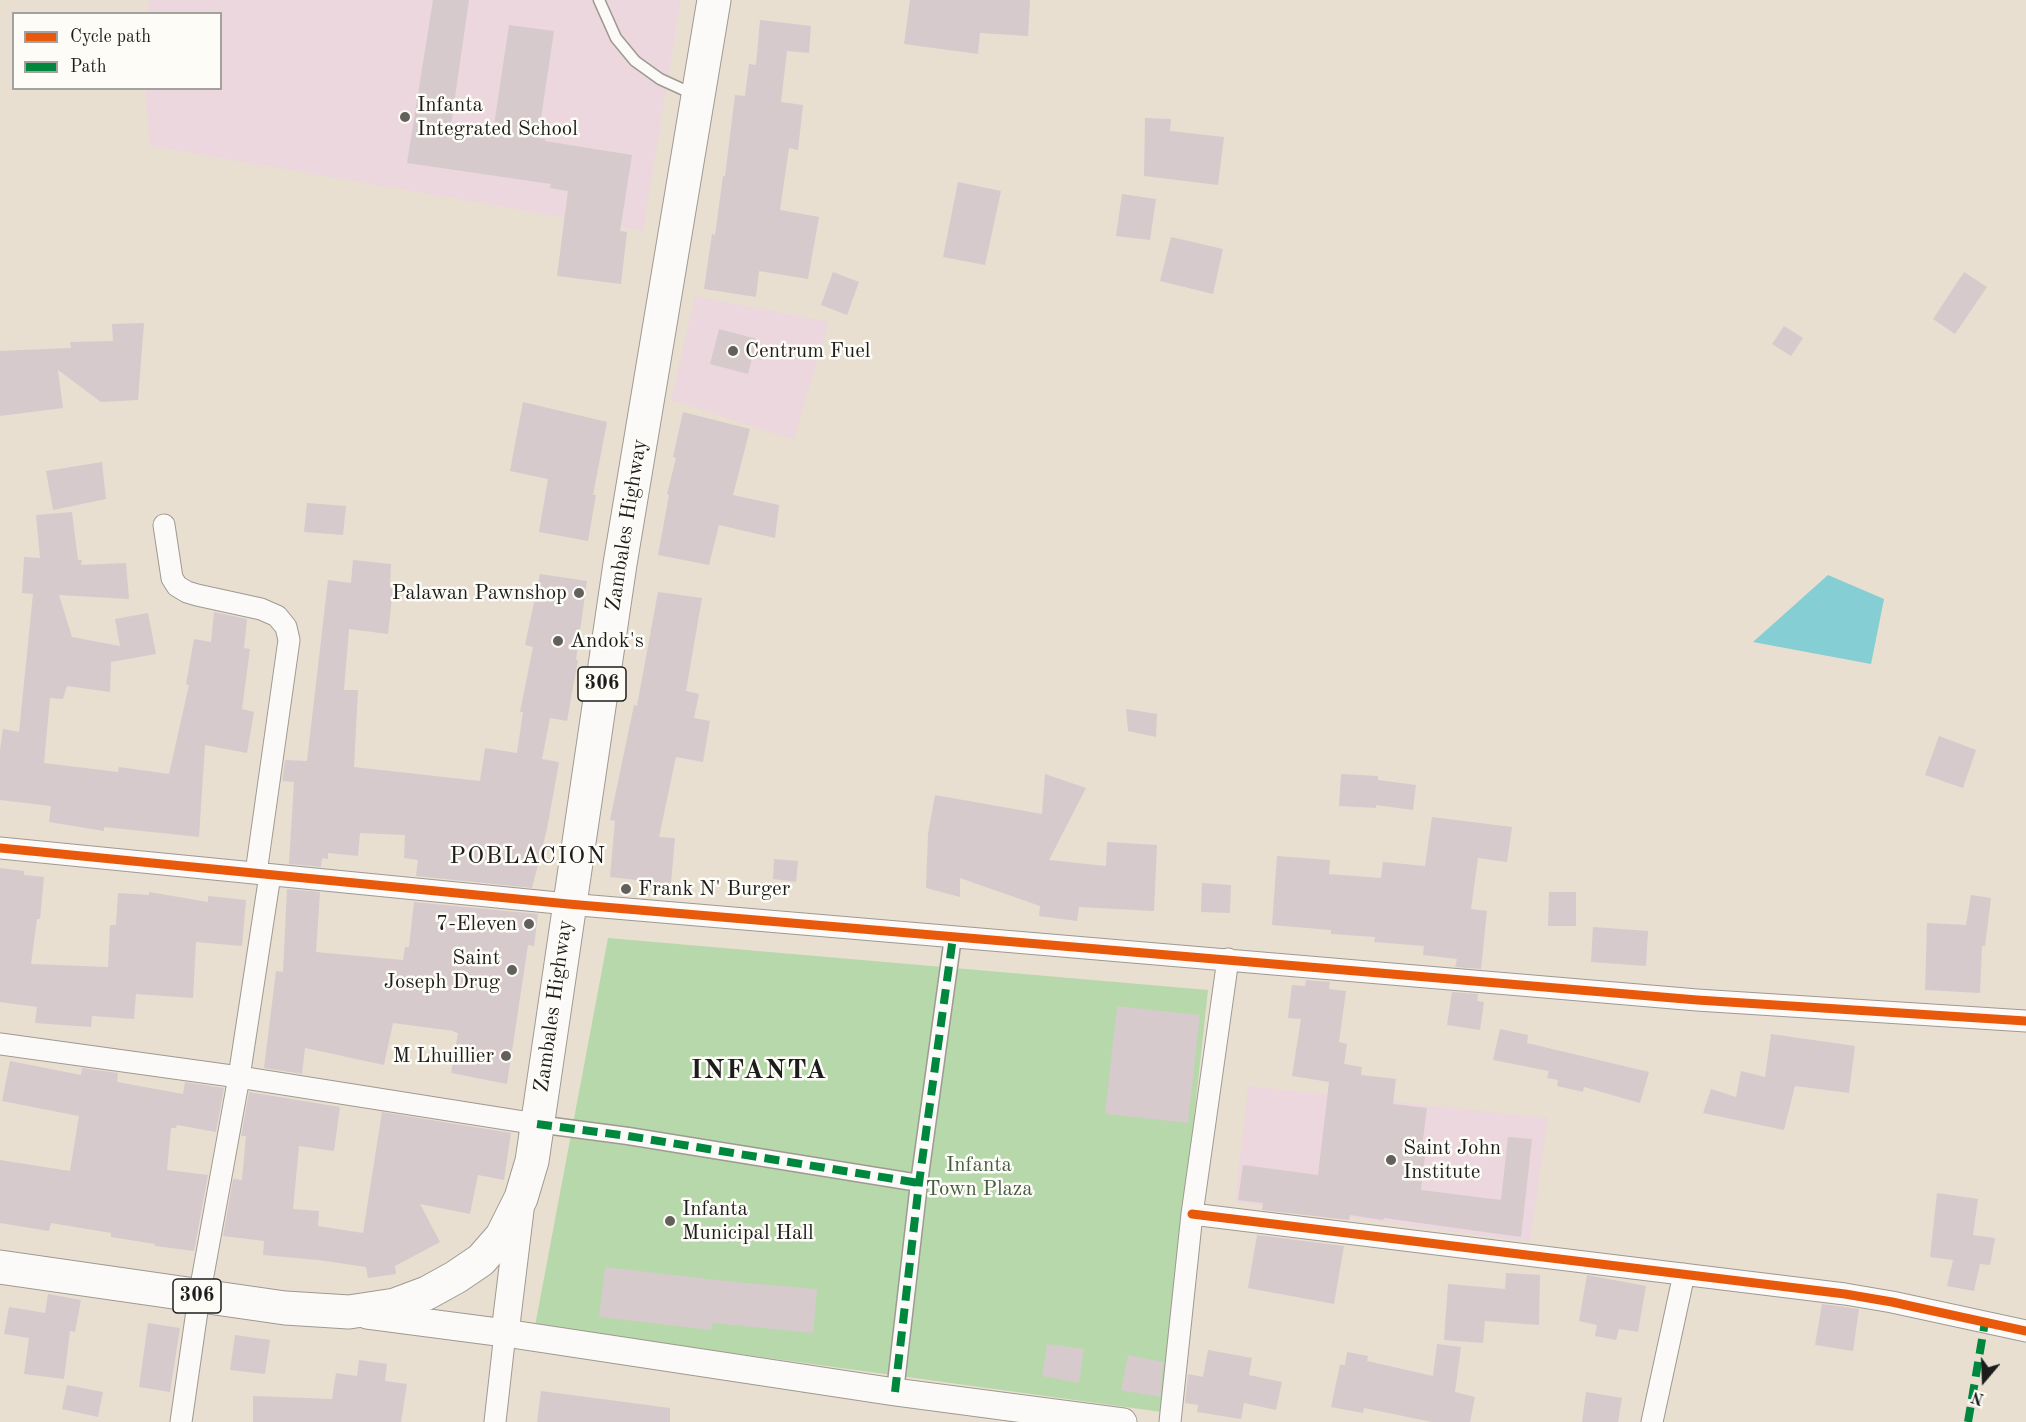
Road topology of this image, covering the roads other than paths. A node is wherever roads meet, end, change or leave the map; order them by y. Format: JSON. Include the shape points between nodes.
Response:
{"nodes":[{"id":1,"x":599,"y":0,"type":"edge"},
{"id":2,"x":714,"y":0,"type":"edge"},
{"id":3,"x":698,"y":96,"type":"junction"},
{"id":4,"x":164,"y":525,"type":"dead end"},
{"id":5,"x":0,"y":848,"type":"edge"},
{"id":6,"x":263,"y":874,"type":"junction"},
{"id":7,"x":568,"y":904,"type":"junction"},
{"id":8,"x":953,"y":936,"type":"junction"},
{"id":9,"x":1228,"y":959,"type":"junction"},
{"id":10,"x":2026,"y":1021,"type":"edge"},
{"id":11,"x":0,"y":1044,"type":"edge"},
{"id":12,"x":238,"y":1077,"type":"junction"},
{"id":13,"x":537,"y":1124,"type":"junction"},
{"id":14,"x":919,"y":1183,"type":"junction"},
{"id":15,"x":521,"y":1198,"type":"junction"},
{"id":16,"x":1192,"y":1214,"type":"junction"},
{"id":17,"x":0,"y":1267,"type":"edge"},
{"id":18,"x":1684,"y":1274,"type":"junction"},
{"id":19,"x":199,"y":1297,"type":"junction"},
{"id":20,"x":349,"y":1312,"type":"junction"},
{"id":21,"x":2026,"y":1331,"type":"edge"},
{"id":22,"x":505,"y":1333,"type":"junction"},
{"id":23,"x":895,"y":1392,"type":"junction"},
{"id":24,"x":181,"y":1422,"type":"edge"},
{"id":25,"x":495,"y":1422,"type":"edge"},
{"id":26,"x":1123,"y":1422,"type":"edge"},
{"id":27,"x":1170,"y":1422,"type":"edge"},
{"id":28,"x":1652,"y":1422,"type":"edge"}],
"edges":[{"from":1,"to":3,"type":"lane","via":[[616,38],[635,61],[660,79]]},
{"from":2,"to":3,"type":"main road","name":"Zambales Highway","number":"306"},
{"from":3,"to":7,"type":"main road","name":"Zambales Highway","number":"306"},
{"from":4,"to":6,"type":"street","via":[[172,578],[177,586],[186,592],[261,609],[277,616],[286,627],[289,640]]},
{"from":5,"to":6,"type":"street"},
{"from":6,"to":7,"type":"street"},
{"from":6,"to":12,"type":"street"},
{"from":7,"to":8,"type":"street"},
{"from":7,"to":13,"type":"main road","name":"Zambales Highway","number":"306"},
{"from":8,"to":9,"type":"street"},
{"from":8,"to":14,"type":"street"},
{"from":9,"to":10,"type":"street","via":[[1698,1000]]},
{"from":9,"to":16,"type":"street"},
{"from":11,"to":12,"type":"street"},
{"from":12,"to":13,"type":"street"},
{"from":12,"to":19,"type":"street"},
{"from":13,"to":14,"type":"street"},
{"from":13,"to":15,"type":"main road","name":"Zambales Highway","number":"306"},
{"from":14,"to":23,"type":"street"},
{"from":15,"to":20,"type":"main road","name":"Zambales Highway","number":"306","via":[[502,1236],[481,1260],[456,1277],[395,1305]]},
{"from":15,"to":22,"type":"street"},
{"from":16,"to":18,"type":"street"},
{"from":16,"to":27,"type":"street"},
{"from":17,"to":19,"type":"main road","name":"Zambales Highway","number":"306"},
{"from":18,"to":21,"type":"street","via":[[1845,1294]]},
{"from":18,"to":28,"type":"street"},
{"from":19,"to":20,"type":"main road","name":"Zambales Highway","number":"306","via":[[296,1310]]},
{"from":19,"to":24,"type":"street"},
{"from":20,"to":22,"type":"street"},
{"from":22,"to":23,"type":"street"},
{"from":22,"to":25,"type":"street"},
{"from":23,"to":26,"type":"street"}]}
